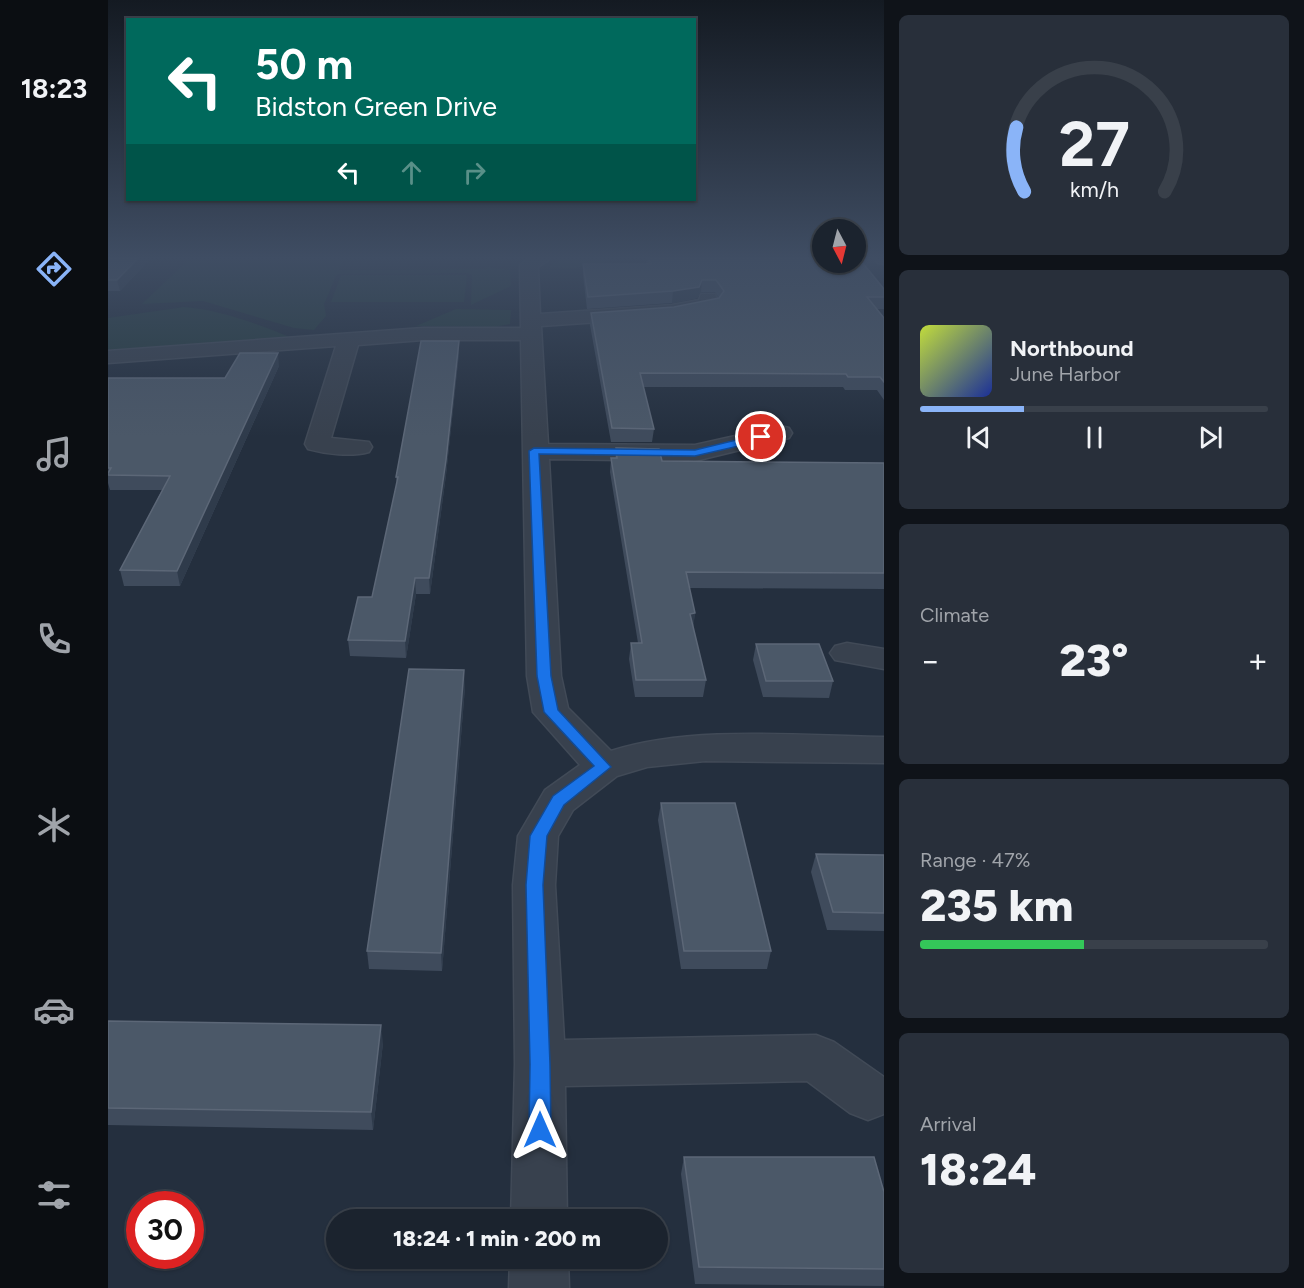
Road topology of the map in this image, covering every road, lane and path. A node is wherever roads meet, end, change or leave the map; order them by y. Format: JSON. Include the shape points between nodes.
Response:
{"nodes":[{"id":1,"x":531,"y":316,"type":"edge"},
{"id":2,"x":630,"y":316,"type":"edge"},
{"id":3,"x":532,"y":328,"type":"junction"},
{"id":4,"x":349,"y":339,"type":"junction"},
{"id":5,"x":108,"y":357,"type":"edge"},
{"id":6,"x":780,"y":433,"type":"dead end"},
{"id":7,"x":360,"y":447,"type":"dead end"},
{"id":8,"x":534,"y":451,"type":"junction"},
{"id":9,"x":847,"y":654,"type":"dead end"},
{"id":10,"x":884,"y":658,"type":"edge"},
{"id":11,"x":884,"y":750,"type":"edge"},
{"id":12,"x":604,"y":767,"type":"junction"},
{"id":13,"x":540,"y":1064,"type":"junction"},
{"id":14,"x":868,"y":1096,"type":"dead end"},
{"id":15,"x":539,"y":1209,"type":"edge"},
{"id":16,"x":539,"y":1269,"type":"edge"},
{"id":17,"x":539,"y":1288,"type":"edge"}],
"edges":[{"from":1,"to":3,"type":"street"},
{"from":2,"to":3,"type":"street"},
{"from":3,"to":4,"type":"street"},
{"from":3,"to":8,"type":"street"},
{"from":4,"to":5,"type":"street"},
{"from":4,"to":7,"type":"street","via":[[317,444]]},
{"from":6,"to":8,"type":"street","via":[[695,453]]},
{"from":8,"to":12,"type":"street","via":[[544,676],[551,712]]},
{"from":9,"to":10,"type":"street"},
{"from":11,"to":12,"type":"street","via":[[705,748],[644,754]]},
{"from":12,"to":13,"type":"street","via":[[559,800],[538,836],[534,885]]},
{"from":13,"to":14,"type":"street","via":[[816,1058]]},
{"from":13,"to":15,"type":"street"},
{"from":16,"to":17,"type":"street"}]}
